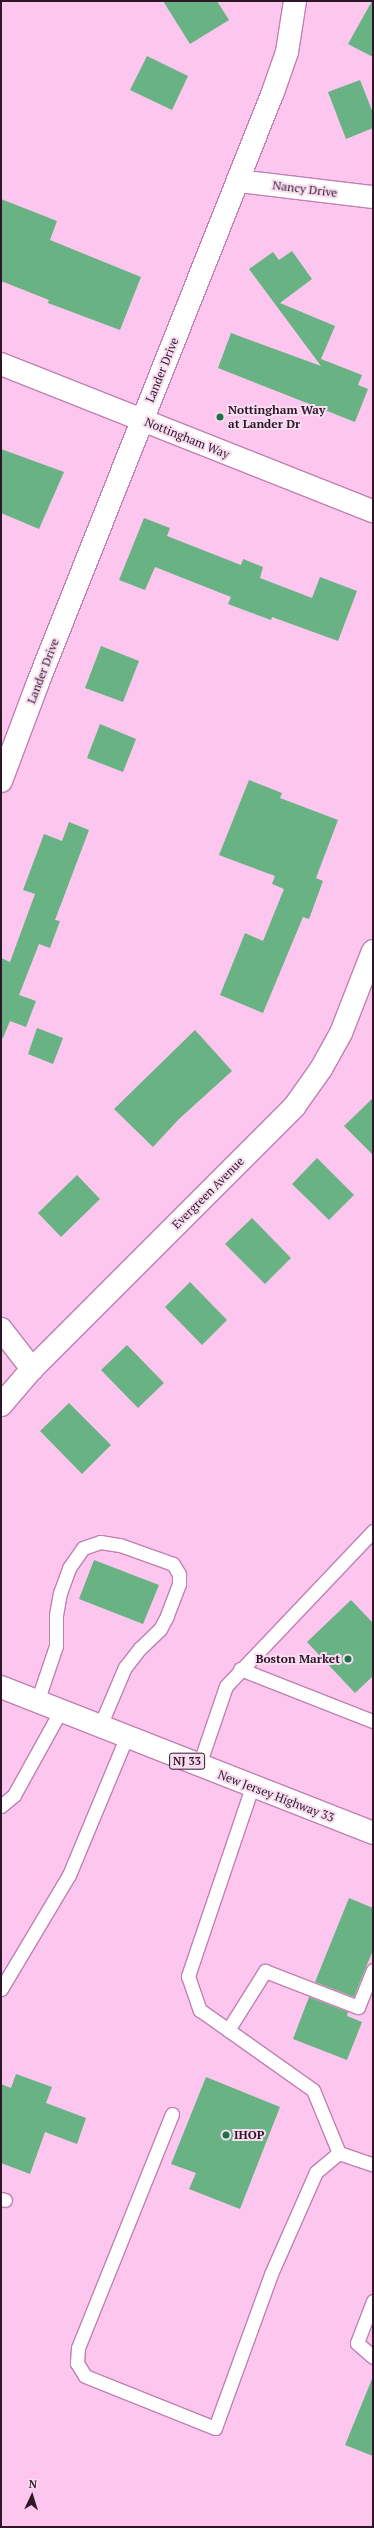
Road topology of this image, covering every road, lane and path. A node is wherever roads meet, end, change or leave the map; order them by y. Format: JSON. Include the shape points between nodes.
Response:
{"nodes":[{"id":1,"x":295,"y":1,"type":"edge"},
{"id":2,"x":238,"y":181,"type":"junction"},
{"id":3,"x":373,"y":197,"type":"edge"},
{"id":4,"x":1,"y":364,"type":"edge"},
{"id":5,"x":142,"y":420,"type":"junction"},
{"id":6,"x":373,"y":511,"type":"edge"},
{"id":7,"x":1,"y":781,"type":"edge"},
{"id":8,"x":373,"y":951,"type":"edge"},
{"id":9,"x":1,"y":1329,"type":"edge"},
{"id":10,"x":32,"y":1369,"type":"junction"},
{"id":11,"x":1,"y":1405,"type":"edge"},
{"id":12,"x":373,"y":1531,"type":"edge"},
{"id":13,"x":240,"y":1669,"type":"junction"},
{"id":14,"x":1,"y":1687,"type":"edge"},
{"id":15,"x":37,"y":1702,"type":"junction"},
{"id":16,"x":61,"y":1710,"type":"junction"},
{"id":17,"x":373,"y":1721,"type":"edge"},
{"id":18,"x":100,"y":1726,"type":"junction"},
{"id":19,"x":127,"y":1736,"type":"junction"},
{"id":20,"x":198,"y":1765,"type":"junction"},
{"id":21,"x":252,"y":1786,"type":"junction"},
{"id":22,"x":1,"y":1806,"type":"edge"},
{"id":23,"x":373,"y":1833,"type":"edge"},
{"id":24,"x":373,"y":1970,"type":"edge"},
{"id":25,"x":1,"y":1989,"type":"edge"},
{"id":26,"x":228,"y":2030,"type":"junction"},
{"id":27,"x":172,"y":2114,"type":"dead end"},
{"id":28,"x":339,"y":2153,"type":"junction"},
{"id":29,"x":373,"y":2165,"type":"edge"},
{"id":30,"x":373,"y":2301,"type":"edge"},
{"id":31,"x":373,"y":2357,"type":"edge"}],
"edges":[{"from":1,"to":2,"type":"street","name":"Lander Drive","via":[[287,52]]},
{"from":2,"to":3,"type":"street","name":"Nancy Drive"},
{"from":2,"to":5,"type":"street","name":"Lander Drive"},
{"from":4,"to":5,"type":"street","name":"Nottingham Way"},
{"from":5,"to":6,"type":"street","name":"Nottingham Way"},
{"from":5,"to":7,"type":"street","name":"Lander Drive"},
{"from":8,"to":10,"type":"street","name":"Evergreen Avenue","via":[[341,1033],[321,1069],[294,1107]]},
{"from":9,"to":10,"type":"street"},
{"from":10,"to":11,"type":"street","name":"Evergreen Avenue"},
{"from":12,"to":13,"type":"lane"},
{"from":13,"to":17,"type":"lane"},
{"from":13,"to":20,"type":"lane","via":[[226,1686]]},
{"from":14,"to":15,"type":"street","name":"New Jersey Highway 33","number":"NJ 33"},
{"from":15,"to":16,"type":"street","name":"New Jersey Highway 33","number":"NJ 33"},
{"from":15,"to":18,"type":"lane","via":[[56,1646],[56,1615],[60,1593],[69,1568],[84,1548],[100,1542],[120,1545],[173,1564],[179,1574],[179,1584],[167,1616],[160,1629],[125,1667]]},
{"from":16,"to":18,"type":"street","name":"New Jersey Highway 33","number":"NJ 33"},
{"from":16,"to":22,"type":"lane","via":[[14,1795]]},
{"from":18,"to":19,"type":"street","name":"New Jersey Highway 33","number":"NJ 33"},
{"from":19,"to":20,"type":"street","name":"New Jersey Highway 33","number":"NJ 33"},
{"from":19,"to":25,"type":"lane","via":[[69,1874]]},
{"from":20,"to":21,"type":"street","name":"New Jersey Highway 33","number":"NJ 33"},
{"from":21,"to":23,"type":"street","name":"New Jersey Highway 33","number":"NJ 33"},
{"from":21,"to":26,"type":"lane","via":[[188,1976],[200,2010]]},
{"from":24,"to":26,"type":"lane","via":[[358,2007],[264,1971]]},
{"from":26,"to":28,"type":"lane","via":[[313,2090]]},
{"from":27,"to":28,"type":"lane","via":[[78,2348],[77,2363],[85,2376],[215,2428],[272,2274],[316,2172]]},
{"from":28,"to":29,"type":"lane"},
{"from":30,"to":31,"type":"lane","via":[[357,2342]]}]}
